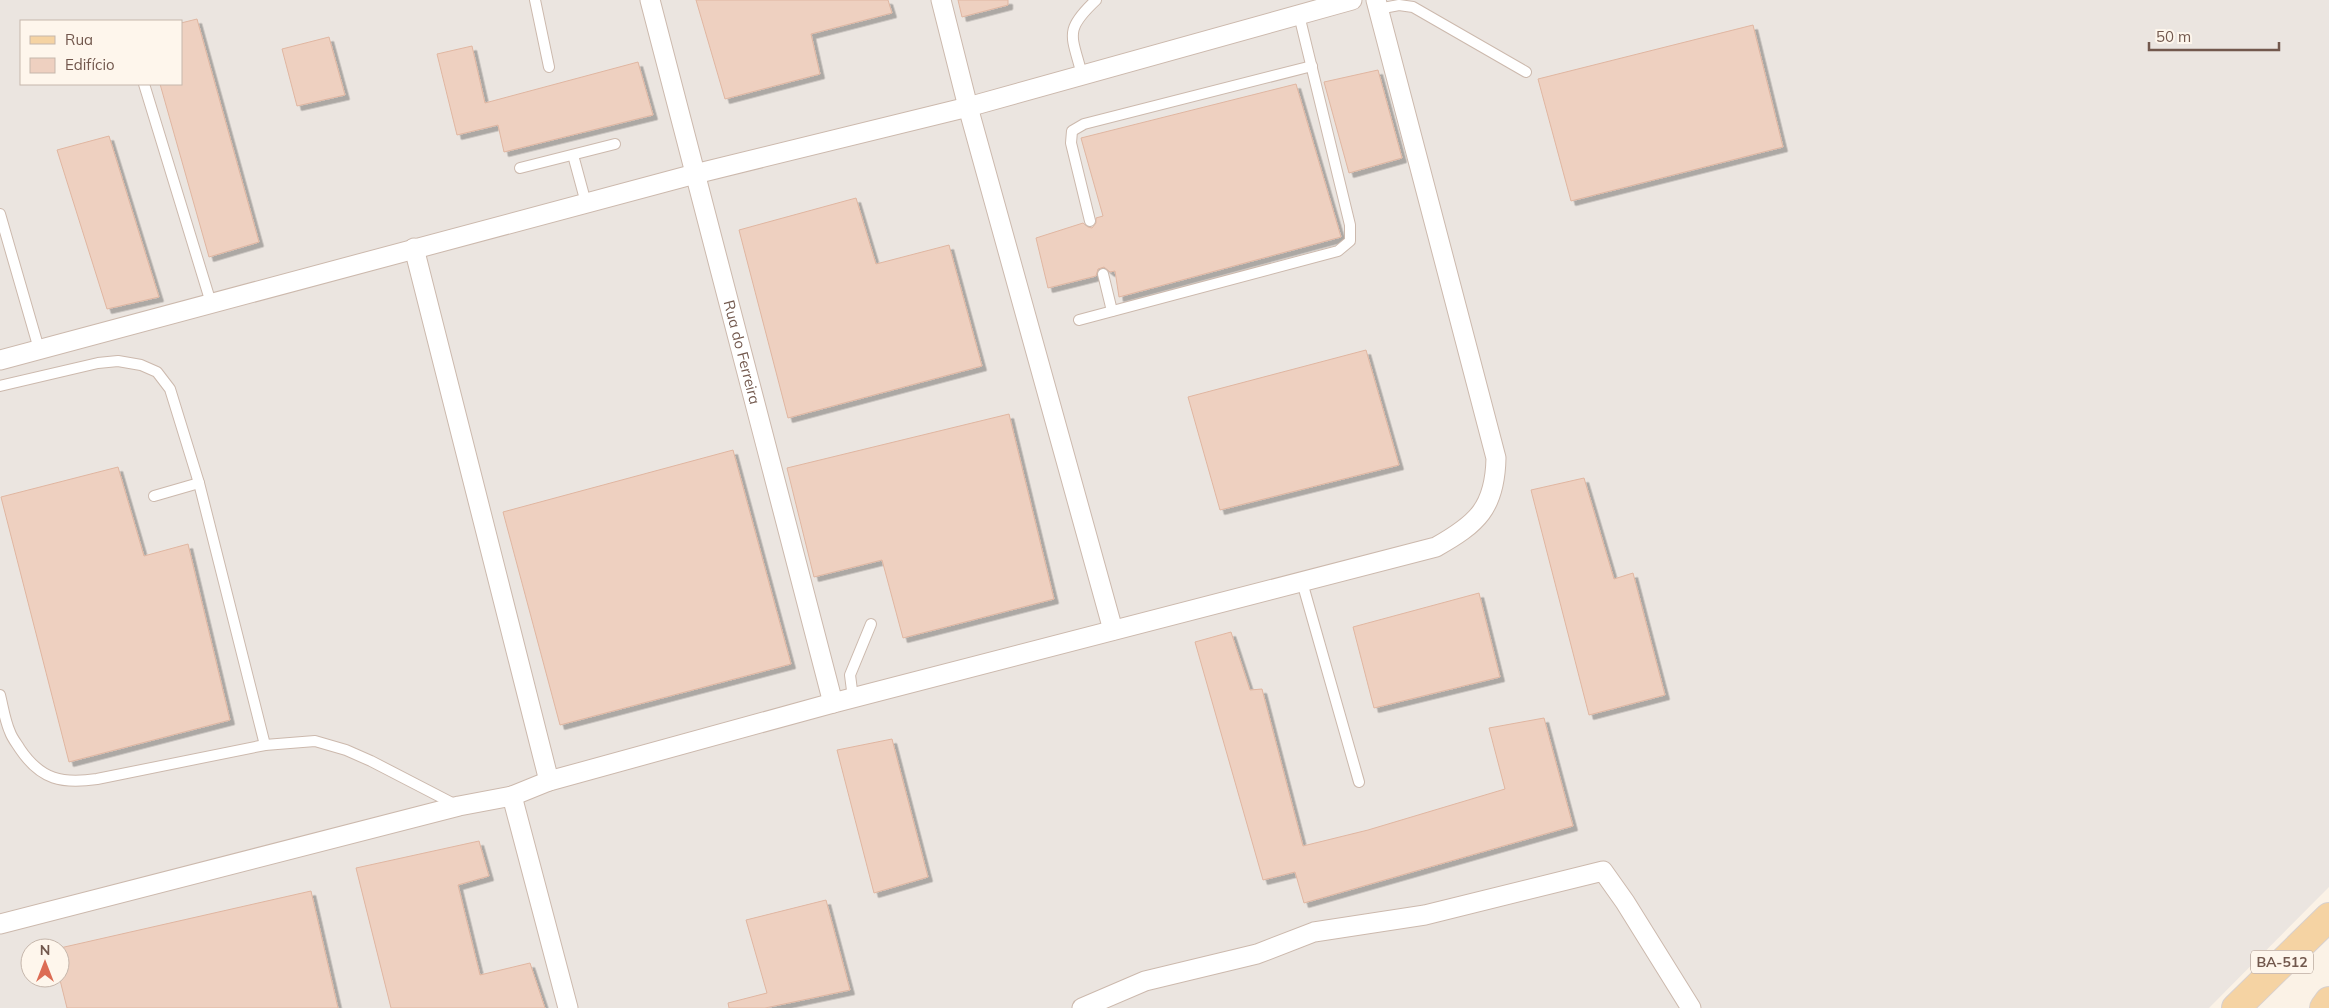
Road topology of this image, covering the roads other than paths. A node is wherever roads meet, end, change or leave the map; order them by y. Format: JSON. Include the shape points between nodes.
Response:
{"nodes":[{"id":1,"x":534,"y":0,"type":"edge"},
{"id":2,"x":650,"y":0,"type":"edge"},
{"id":3,"x":940,"y":0,"type":"edge"},
{"id":4,"x":1096,"y":0,"type":"edge"},
{"id":5,"x":1352,"y":0,"type":"edge"},
{"id":6,"x":1377,"y":5,"type":"edge"},
{"id":7,"x":1300,"y":15,"type":"junction"},
{"id":8,"x":1312,"y":66,"type":"junction"},
{"id":9,"x":549,"y":67,"type":"dead end"},
{"id":10,"x":1526,"y":72,"type":"dead end"},
{"id":11,"x":1082,"y":75,"type":"junction"},
{"id":12,"x":144,"y":85,"type":"edge"},
{"id":13,"x":968,"y":107,"type":"junction"},
{"id":14,"x":615,"y":144,"type":"dead end"},
{"id":15,"x":573,"y":155,"type":"junction"},
{"id":16,"x":520,"y":168,"type":"dead end"},
{"id":17,"x":695,"y":174,"type":"junction"},
{"id":18,"x":586,"y":203,"type":"junction"},
{"id":19,"x":0,"y":214,"type":"edge"},
{"id":20,"x":1090,"y":221,"type":"dead end"},
{"id":21,"x":414,"y":248,"type":"junction"},
{"id":22,"x":1103,"y":274,"type":"dead end"},
{"id":23,"x":211,"y":303,"type":"junction"},
{"id":24,"x":1112,"y":311,"type":"junction"},
{"id":25,"x":1079,"y":320,"type":"dead end"},
{"id":26,"x":39,"y":350,"type":"junction"},
{"id":27,"x":0,"y":360,"type":"edge"},
{"id":28,"x":0,"y":386,"type":"edge"},
{"id":29,"x":199,"y":483,"type":"junction"},
{"id":30,"x":154,"y":496,"type":"dead end"},
{"id":31,"x":1302,"y":582,"type":"junction"},
{"id":32,"x":871,"y":624,"type":"dead end"},
{"id":33,"x":1113,"y":630,"type":"junction"},
{"id":34,"x":0,"y":695,"type":"edge"},
{"id":35,"x":853,"y":698,"type":"junction"},
{"id":36,"x":833,"y":703,"type":"junction"},
{"id":37,"x":265,"y":744,"type":"junction"},
{"id":38,"x":549,"y":782,"type":"junction"},
{"id":39,"x":1358,"y":782,"type":"dead end"},
{"id":40,"x":512,"y":796,"type":"junction"},
{"id":41,"x":459,"y":806,"type":"junction"},
{"id":42,"x":2329,"y":917,"type":"edge"},
{"id":43,"x":0,"y":924,"type":"edge"},
{"id":44,"x":2329,"y":1001,"type":"edge"},
{"id":45,"x":568,"y":1008,"type":"edge"},
{"id":46,"x":1082,"y":1008,"type":"edge"},
{"id":47,"x":1691,"y":1008,"type":"edge"},
{"id":48,"x":2236,"y":1008,"type":"edge"},
{"id":49,"x":2324,"y":1008,"type":"edge"}],
"edges":[{"from":1,"to":9,"type":"lane"},
{"from":2,"to":17,"type":"street","name":"Rua do Ferreira"},
{"from":3,"to":13,"type":"street"},
{"from":4,"to":11,"type":"lane","via":[[1073,26]]},
{"from":5,"to":7,"type":"street"},
{"from":6,"to":10,"type":"lane","via":[[1413,7]]},
{"from":6,"to":31,"type":"street","via":[[1489,426],[1496,458],[1496,480],[1478,517],[1460,534],[1436,547]]},
{"from":7,"to":8,"type":"lane"},
{"from":7,"to":11,"type":"street"},
{"from":8,"to":20,"type":"lane","via":[[1084,124],[1072,132],[1071,143]]},
{"from":8,"to":24,"type":"lane","via":[[1350,225],[1350,241],[1338,251]]},
{"from":11,"to":13,"type":"street"},
{"from":12,"to":23,"type":"lane"},
{"from":13,"to":17,"type":"street"},
{"from":13,"to":33,"type":"street"},
{"from":14,"to":15,"type":"lane"},
{"from":15,"to":16,"type":"lane"},
{"from":15,"to":18,"type":"lane"},
{"from":17,"to":18,"type":"street"},
{"from":17,"to":36,"type":"street","name":"Rua do Ferreira"},
{"from":18,"to":21,"type":"street"},
{"from":19,"to":26,"type":"lane"},
{"from":21,"to":23,"type":"street"},
{"from":21,"to":38,"type":"street"},
{"from":22,"to":24,"type":"lane"},
{"from":23,"to":26,"type":"street"},
{"from":24,"to":25,"type":"lane"},
{"from":26,"to":27,"type":"street"},
{"from":28,"to":29,"type":"lane","via":[[118,361],[157,372],[170,389]]},
{"from":29,"to":30,"type":"lane"},
{"from":29,"to":37,"type":"lane"},
{"from":31,"to":33,"type":"street"},
{"from":31,"to":39,"type":"lane"},
{"from":32,"to":35,"type":"lane","via":[[850,675]]},
{"from":33,"to":35,"type":"street"},
{"from":34,"to":37,"type":"lane","via":[[10,734],[25,756],[55,780],[97,780]]},
{"from":35,"to":36,"type":"street"},
{"from":36,"to":38,"type":"street"},
{"from":37,"to":41,"type":"lane","via":[[315,741],[346,750]]},
{"from":38,"to":40,"type":"street"},
{"from":40,"to":41,"type":"street"},
{"from":40,"to":45,"type":"street"},
{"from":41,"to":43,"type":"street"},
{"from":42,"to":48,"type":"main road","number":"BA-512"},
{"from":44,"to":49,"type":"main road"},
{"from":46,"to":47,"type":"street","via":[[1145,981],[1257,954],[1314,932],[1425,915],[1603,871]]}]}
